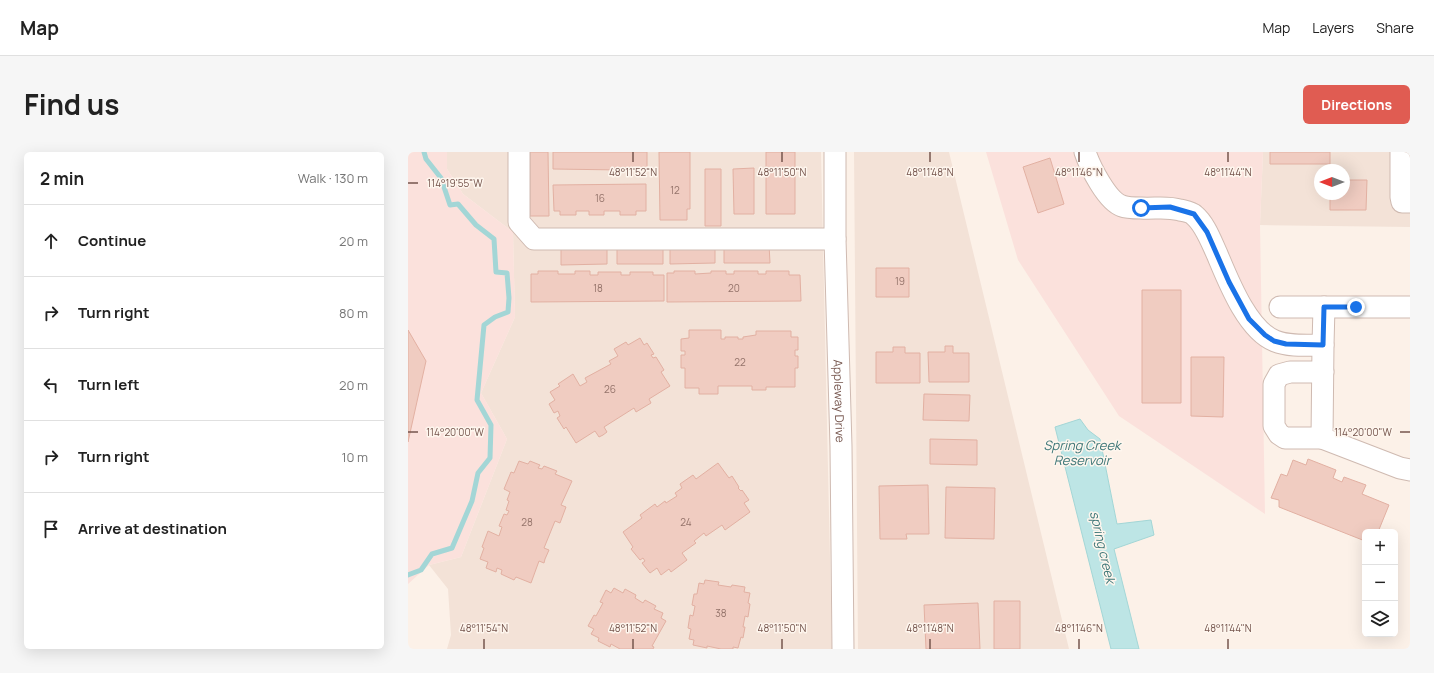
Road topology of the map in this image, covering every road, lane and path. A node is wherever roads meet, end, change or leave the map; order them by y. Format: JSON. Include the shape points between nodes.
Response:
{"nodes":[{"id":1,"x":518,"y":152,"type":"edge"},
{"id":2,"x":835,"y":152,"type":"edge"},
{"id":3,"x":1085,"y":152,"type":"edge"},
{"id":4,"x":1401,"y":152,"type":"edge"},
{"id":5,"x":1410,"y":202,"type":"edge"},
{"id":6,"x":836,"y":239,"type":"junction"},
{"id":7,"x":1280,"y":307,"type":"dead end"},
{"id":8,"x":1324,"y":307,"type":"junction"},
{"id":9,"x":1410,"y":307,"type":"edge"},
{"id":10,"x":1323,"y":345,"type":"junction"},
{"id":11,"x":1323,"y":372,"type":"junction"},
{"id":12,"x":1322,"y":438,"type":"junction"},
{"id":13,"x":1410,"y":470,"type":"edge"},
{"id":14,"x":843,"y":649,"type":"edge"}],
"edges":[{"from":1,"to":6,"type":"street","via":[[518,222],[534,239]]},
{"from":2,"to":6,"type":"street","name":"Appleway Drive"},
{"from":3,"to":10,"type":"street","via":[[1100,184],[1122,206],[1170,207],[1194,214],[1207,232],[1249,319],[1265,335],[1286,344]]},
{"from":4,"to":5,"type":"street","via":[[1401,197],[1402,202]]},
{"from":6,"to":14,"type":"street","name":"Appleway Drive"},
{"from":7,"to":8,"type":"street"},
{"from":8,"to":9,"type":"street"},
{"from":8,"to":10,"type":"street"},
{"from":10,"to":11,"type":"street"},
{"from":11,"to":12,"type":"street"},
{"from":11,"to":12,"type":"street","via":[[1290,372],[1279,375],[1274,384],[1274,426],[1279,434],[1285,438]]},
{"from":12,"to":13,"type":"street"}]}
